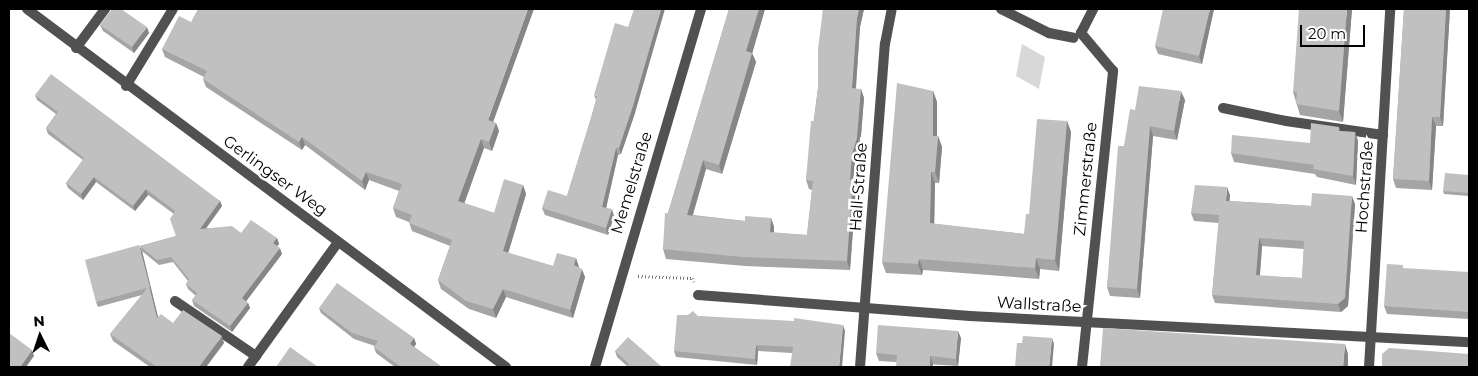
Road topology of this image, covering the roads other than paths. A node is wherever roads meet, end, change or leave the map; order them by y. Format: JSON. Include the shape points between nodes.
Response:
{"nodes":[{"id":1,"x":26,"y":9,"type":"edge"},
{"id":2,"x":105,"y":9,"type":"edge"},
{"id":3,"x":173,"y":9,"type":"edge"},
{"id":4,"x":701,"y":9,"type":"edge"},
{"id":5,"x":892,"y":9,"type":"edge"},
{"id":6,"x":1001,"y":9,"type":"edge"},
{"id":7,"x":1093,"y":9,"type":"edge"},
{"id":8,"x":1390,"y":9,"type":"edge"},
{"id":9,"x":1074,"y":38,"type":"dead end"},
{"id":10,"x":76,"y":48,"type":"junction"},
{"id":11,"x":126,"y":86,"type":"junction"},
{"id":12,"x":1223,"y":108,"type":"dead end"},
{"id":13,"x":1383,"y":135,"type":"junction"},
{"id":14,"x":338,"y":242,"type":"junction"},
{"id":15,"x":698,"y":295,"type":"road end"},
{"id":16,"x":175,"y":301,"type":"dead end"},
{"id":17,"x":866,"y":308,"type":"junction"},
{"id":18,"x":1085,"y":323,"type":"junction"},
{"id":19,"x":1371,"y":337,"type":"junction"},
{"id":20,"x":1469,"y":342,"type":"edge"},
{"id":21,"x":256,"y":356,"type":"junction"},
{"id":22,"x":248,"y":367,"type":"edge"},
{"id":23,"x":506,"y":367,"type":"edge"},
{"id":24,"x":595,"y":367,"type":"edge"},
{"id":25,"x":860,"y":367,"type":"edge"},
{"id":26,"x":1082,"y":367,"type":"edge"},
{"id":27,"x":1369,"y":367,"type":"edge"}],
"edges":[{"from":1,"to":10,"type":"street","name":"Gerlingser Weg"},
{"from":2,"to":10,"type":"street"},
{"from":3,"to":11,"type":"street"},
{"from":4,"to":24,"type":"street","name":"Memelstraße"},
{"from":5,"to":17,"type":"street","name":"Hall-Straße","via":[[885,44]]},
{"from":6,"to":9,"type":"street","via":[[1049,32]]},
{"from":7,"to":18,"type":"street","name":"Zimmerstraße","via":[[1081,33],[1113,71]]},
{"from":8,"to":13,"type":"street","name":"Hochstraße"},
{"from":10,"to":11,"type":"street","name":"Gerlingser Weg"},
{"from":11,"to":14,"type":"street","name":"Gerlingser Weg"},
{"from":12,"to":13,"type":"street","via":[[1286,122]]},
{"from":13,"to":19,"type":"street","name":"Hochstraße"},
{"from":14,"to":21,"type":"street"},
{"from":14,"to":23,"type":"street","name":"Gerlingser Weg"},
{"from":15,"to":17,"type":"street","name":"Wallstraße"},
{"from":16,"to":21,"type":"street"},
{"from":17,"to":18,"type":"street","name":"Wallstraße"},
{"from":17,"to":25,"type":"street","name":"Hall-Straße"},
{"from":18,"to":19,"type":"street","name":"Wallstraße"},
{"from":18,"to":26,"type":"street","name":"Zimmerstraße"},
{"from":19,"to":20,"type":"street","name":"Wallstraße"},
{"from":19,"to":27,"type":"street","name":"Hochstraße"},
{"from":21,"to":22,"type":"street"}]}
